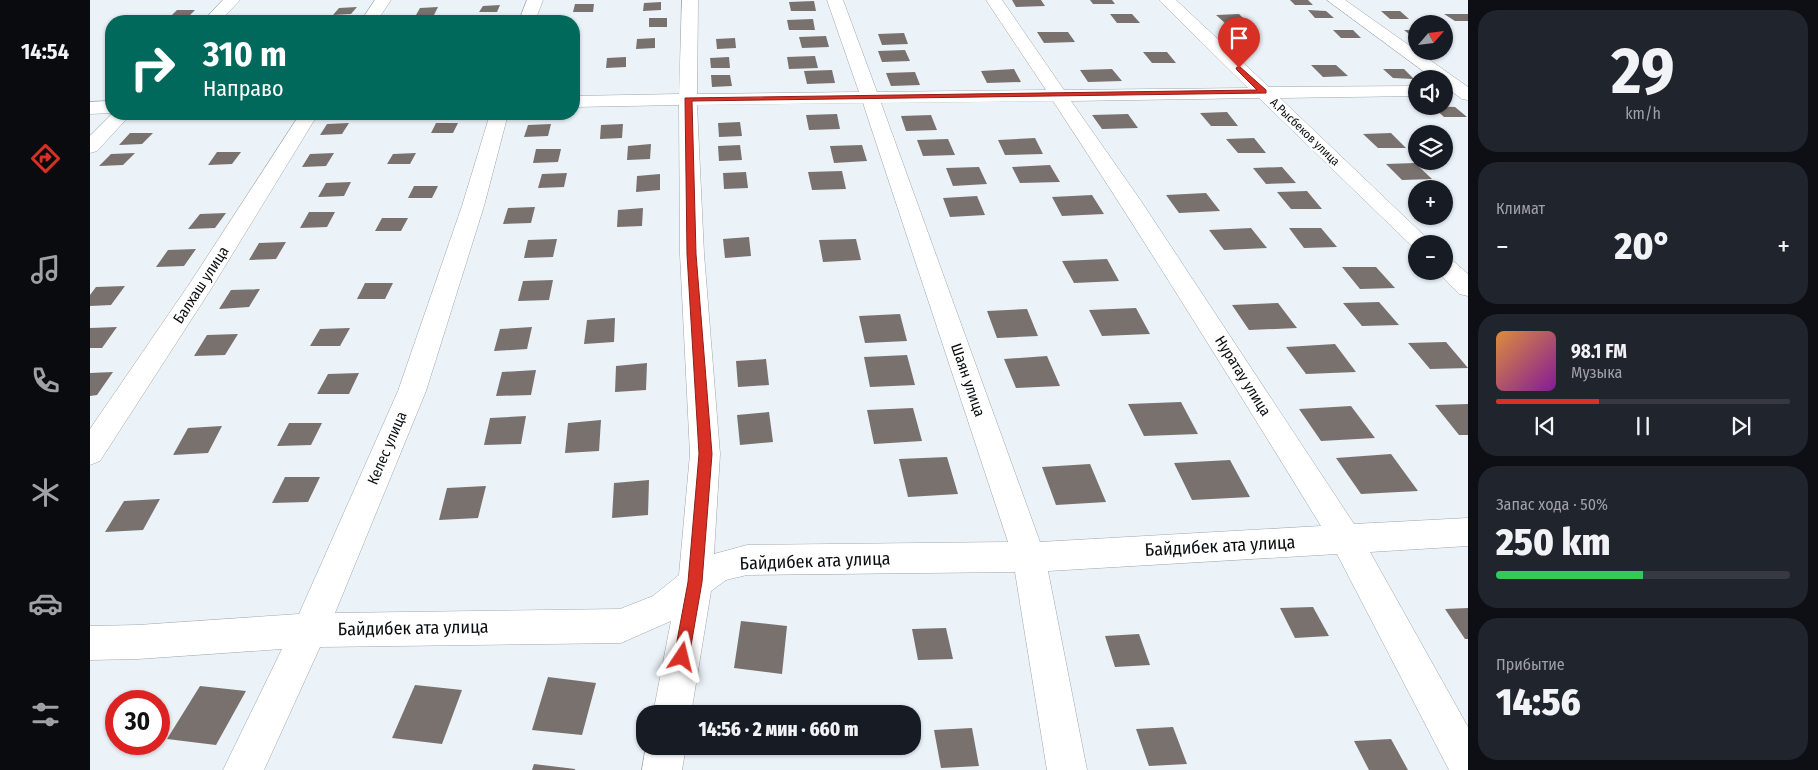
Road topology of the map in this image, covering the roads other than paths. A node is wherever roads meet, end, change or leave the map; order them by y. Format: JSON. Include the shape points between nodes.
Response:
{"nodes":[{"id":1,"x":232,"y":0,"type":"edge"},
{"id":2,"x":383,"y":0,"type":"edge"},
{"id":3,"x":535,"y":0,"type":"edge"},
{"id":4,"x":690,"y":0,"type":"edge"},
{"id":5,"x":835,"y":0,"type":"edge"},
{"id":6,"x":994,"y":0,"type":"edge"},
{"id":7,"x":1167,"y":0,"type":"edge"},
{"id":8,"x":1335,"y":0,"type":"edge"},
{"id":9,"x":217,"y":15,"type":"edge"},
{"id":10,"x":373,"y":15,"type":"edge"},
{"id":11,"x":529,"y":15,"type":"edge"},
{"id":12,"x":1408,"y":91,"type":"edge"},
{"id":13,"x":1453,"y":91,"type":"edge"},
{"id":14,"x":1264,"y":92,"type":"junction"},
{"id":15,"x":1466,"y":92,"type":"edge"},
{"id":16,"x":1059,"y":94,"type":"junction"},
{"id":17,"x":870,"y":98,"type":"junction"},
{"id":18,"x":688,"y":99,"type":"junction"},
{"id":19,"x":580,"y":102,"type":"edge"},
{"id":20,"x":105,"y":107,"type":"edge"},
{"id":21,"x":90,"y":108,"type":"edge"},
{"id":22,"x":116,"y":120,"type":"edge"},
{"id":23,"x":305,"y":120,"type":"edge"},
{"id":24,"x":497,"y":120,"type":"edge"},
{"id":25,"x":90,"y":147,"type":"edge"},
{"id":26,"x":1413,"y":235,"type":"edge"},
{"id":27,"x":1453,"y":274,"type":"edge"},
{"id":28,"x":1468,"y":288,"type":"edge"},
{"id":29,"x":90,"y":453,"type":"edge"},
{"id":30,"x":1468,"y":532,"type":"edge"},
{"id":31,"x":1346,"y":539,"type":"junction"},
{"id":32,"x":1029,"y":557,"type":"junction"},
{"id":33,"x":695,"y":582,"type":"junction"},
{"id":34,"x":310,"y":630,"type":"junction"},
{"id":35,"x":90,"y":644,"type":"edge"},
{"id":36,"x":674,"y":705,"type":"edge"},
{"id":37,"x":664,"y":755,"type":"edge"},
{"id":38,"x":1468,"y":766,"type":"edge"},
{"id":39,"x":243,"y":770,"type":"edge"},
{"id":40,"x":662,"y":770,"type":"edge"},
{"id":41,"x":1067,"y":770,"type":"edge"}],
"edges":[{"from":1,"to":9,"type":"street"},
{"from":2,"to":10,"type":"street"},
{"from":3,"to":11,"type":"street"},
{"from":4,"to":18,"type":"street"},
{"from":5,"to":17,"type":"street","name":"Шаян улица"},
{"from":6,"to":16,"type":"street","name":"Нуратау улица"},
{"from":7,"to":14,"type":"street","name":"А.Рысбеков улица"},
{"from":8,"to":15,"type":"street"},
{"from":12,"to":14,"type":"street"},
{"from":13,"to":15,"type":"street"},
{"from":14,"to":16,"type":"street"},
{"from":14,"to":26,"type":"street","name":"А.Рысбеков улица"},
{"from":16,"to":17,"type":"street"},
{"from":16,"to":31,"type":"street","name":"Нуратау улица"},
{"from":17,"to":18,"type":"street"},
{"from":17,"to":32,"type":"street","name":"Шаян улица"},
{"from":18,"to":19,"type":"street"},
{"from":18,"to":33,"type":"street","via":[[692,254],[705,454]]},
{"from":20,"to":21,"type":"street"},
{"from":22,"to":25,"type":"street"},
{"from":23,"to":29,"type":"street","name":"Балхаш улица","via":[[199,289]]},
{"from":24,"to":34,"type":"street","name":"Келес улица","via":[[473,206],[412,391]]},
{"from":27,"to":28,"type":"street"},
{"from":30,"to":31,"type":"street","name":"Байдибек ата улица"},
{"from":31,"to":32,"type":"street","name":"Байдибек ата улица"},
{"from":31,"to":38,"type":"street","name":"Нуратау улица"},
{"from":32,"to":33,"type":"street","name":"Байдибек ата улица","via":[[747,560],[718,567]]},
{"from":32,"to":41,"type":"street","name":"Шаян улица"},
{"from":33,"to":34,"type":"street","name":"Байдибек ата улица","via":[[665,608],[621,626]]},
{"from":33,"to":36,"type":"street"},
{"from":34,"to":35,"type":"street","name":"Байдибек ата улица"},
{"from":34,"to":39,"type":"street","name":"Келес улица"},
{"from":37,"to":40,"type":"street"}]}
